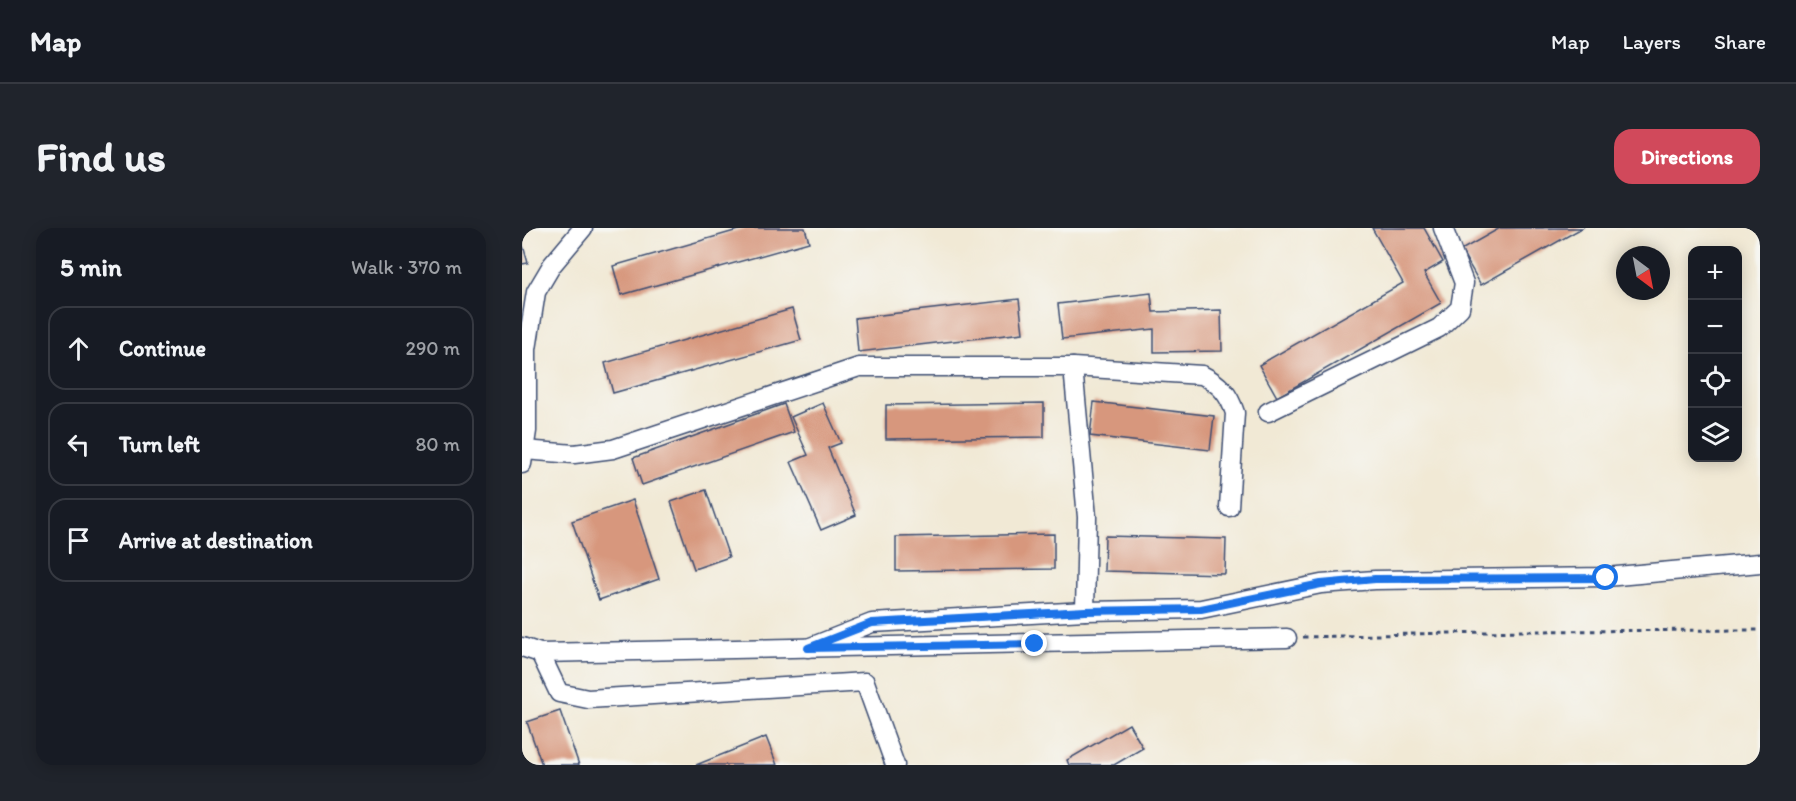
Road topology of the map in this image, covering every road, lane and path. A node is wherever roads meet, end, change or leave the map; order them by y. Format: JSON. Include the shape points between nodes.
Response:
{"nodes":[{"id":1,"x":583,"y":228,"type":"edge"},
{"id":2,"x":1443,"y":228,"type":"edge"},
{"id":3,"x":1073,"y":367,"type":"junction"},
{"id":4,"x":1268,"y":412,"type":"dead end"},
{"id":5,"x":523,"y":457,"type":"edge"},
{"id":6,"x":1229,"y":507,"type":"dead end"},
{"id":7,"x":1760,"y":563,"type":"edge"},
{"id":8,"x":1085,"y":611,"type":"junction"},
{"id":9,"x":1760,"y":630,"type":"edge"},
{"id":10,"x":1287,"y":638,"type":"joint"},
{"id":11,"x":522,"y":647,"type":"edge"},
{"id":12,"x":808,"y":648,"type":"junction"},
{"id":13,"x":540,"y":653,"type":"junction"},
{"id":14,"x":895,"y":765,"type":"edge"}],
"edges":[{"from":1,"to":5,"type":"street","via":[[552,265],[536,292],[527,349]]},
{"from":2,"to":4,"type":"street","via":[[1464,283],[1460,308],[1438,328]]},
{"from":3,"to":5,"type":"street","via":[[860,368],[613,449]]},
{"from":3,"to":6,"type":"street","via":[[1202,375],[1214,381],[1231,400],[1235,413]]},
{"from":3,"to":8,"type":"street","via":[[1087,517]]},
{"from":7,"to":8,"type":"street","via":[[1606,578],[1375,579],[1321,584],[1201,609]]},
{"from":8,"to":12,"type":"street","via":[[872,623]]},
{"from":9,"to":10,"type":"path","via":[[1520,631]]},
{"from":10,"to":12,"type":"street"},
{"from":11,"to":13,"type":"street"},
{"from":12,"to":13,"type":"street"},
{"from":13,"to":14,"type":"street","via":[[559,693],[588,699],[865,682]]}]}
